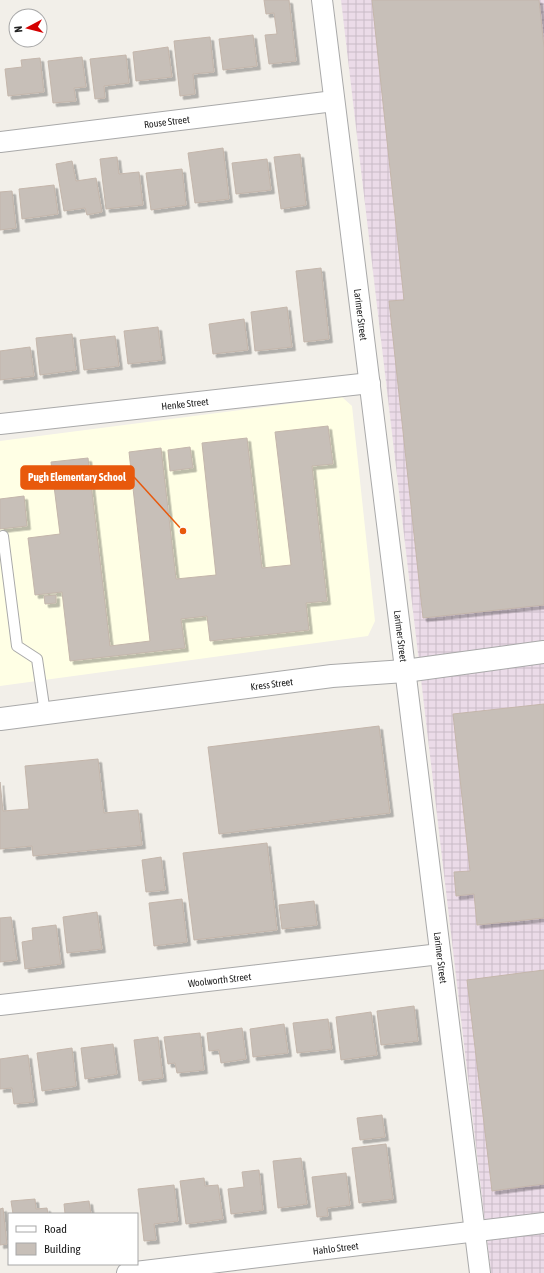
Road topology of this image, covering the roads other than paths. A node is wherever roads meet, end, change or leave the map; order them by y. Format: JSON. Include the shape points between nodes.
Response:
{"nodes":[{"id":1,"x":322,"y":0,"type":"edge"},
{"id":2,"x":334,"y":101,"type":"junction"},
{"id":3,"x":0,"y":142,"type":"edge"},
{"id":4,"x":370,"y":383,"type":"junction"},
{"id":5,"x":0,"y":424,"type":"edge"},
{"id":6,"x":3,"y":536,"type":"dead end"},
{"id":7,"x":544,"y":652,"type":"edge"},
{"id":8,"x":404,"y":671,"type":"junction"},
{"id":9,"x":45,"y":713,"type":"junction"},
{"id":10,"x":0,"y":719,"type":"edge"},
{"id":11,"x":440,"y":954,"type":"junction"},
{"id":12,"x":0,"y":1005,"type":"edge"},
{"id":13,"x":544,"y":1223,"type":"edge"},
{"id":14,"x":475,"y":1231,"type":"junction"},
{"id":15,"x":127,"y":1273,"type":"edge"},
{"id":16,"x":480,"y":1273,"type":"edge"}],
"edges":[{"from":1,"to":2,"type":"street","name":"Larimer Street"},
{"from":2,"to":3,"type":"street","name":"Rouse Street"},
{"from":2,"to":4,"type":"street","name":"Larimer Street"},
{"from":4,"to":5,"type":"street","name":"Henke Street"},
{"from":4,"to":8,"type":"street","name":"Larimer Street"},
{"from":6,"to":9,"type":"lane","via":[[17,646],[37,659]]},
{"from":7,"to":8,"type":"street","name":"Kress Street"},
{"from":8,"to":9,"type":"street","name":"Kress Street","via":[[332,676]]},
{"from":8,"to":11,"type":"street","name":"Larimer Street"},
{"from":9,"to":10,"type":"street","name":"Kress Street"},
{"from":11,"to":12,"type":"street","name":"Woolworth Street"},
{"from":11,"to":14,"type":"street","name":"Larimer Street"},
{"from":13,"to":14,"type":"street","name":"Hahlo Street"},
{"from":14,"to":15,"type":"street","name":"Hahlo Street"},
{"from":14,"to":16,"type":"street","name":"Larimer Street"}]}
